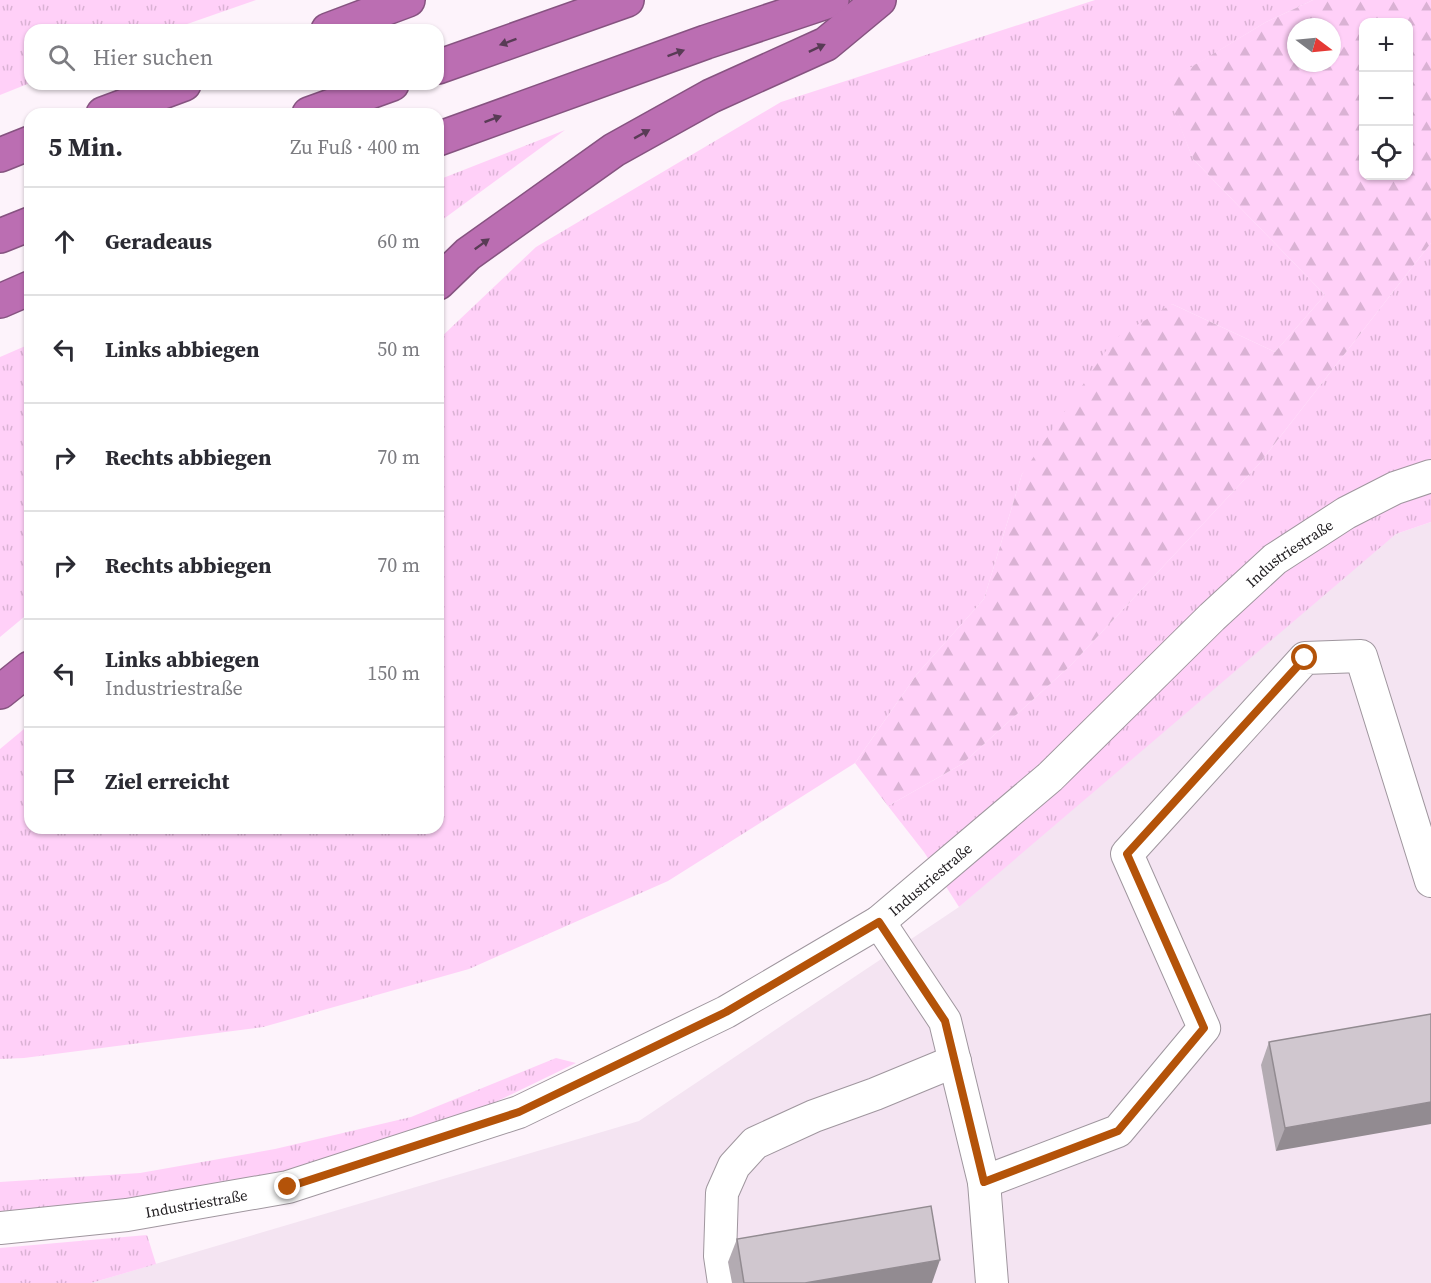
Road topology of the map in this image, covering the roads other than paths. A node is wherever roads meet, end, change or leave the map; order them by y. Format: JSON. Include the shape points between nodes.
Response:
{"nodes":[{"id":1,"x":408,"y":0,"type":"edge"},
{"id":2,"x":627,"y":0,"type":"edge"},
{"id":3,"x":832,"y":0,"type":"edge"},
{"id":4,"x":879,"y":0,"type":"edge"},
{"id":5,"x":344,"y":24,"type":"edge"},
{"id":6,"x":444,"y":65,"type":"edge"},
{"id":7,"x":167,"y":90,"type":"edge"},
{"id":8,"x":375,"y":90,"type":"edge"},
{"id":9,"x":120,"y":108,"type":"edge"},
{"id":10,"x":326,"y":108,"type":"edge"},
{"id":11,"x":444,"y":137,"type":"edge"},
{"id":12,"x":24,"y":145,"type":"edge"},
{"id":13,"x":0,"y":155,"type":"edge"},
{"id":14,"x":24,"y":226,"type":"edge"},
{"id":15,"x":0,"y":236,"type":"edge"},
{"id":16,"x":444,"y":277,"type":"edge"},
{"id":17,"x":24,"y":290,"type":"edge"},
{"id":18,"x":0,"y":300,"type":"edge"},
{"id":19,"x":1431,"y":476,"type":"edge"},
{"id":20,"x":24,"y":673,"type":"edge"},
{"id":21,"x":0,"y":692,"type":"edge"},
{"id":22,"x":1431,"y":881,"type":"edge"},
{"id":23,"x":879,"y":922,"type":"junction"},
{"id":24,"x":955,"y":1060,"type":"junction"},
{"id":25,"x":984,"y":1182,"type":"junction"},
{"id":26,"x":0,"y":1228,"type":"edge"},
{"id":27,"x":998,"y":1278,"type":"edge"},
{"id":28,"x":724,"y":1283,"type":"edge"}],
"edges":[{"from":1,"to":5,"type":"highway"},
{"from":2,"to":6,"type":"highway","one_way":true},
{"from":11,"to":3,"type":"highway","one_way":true},
{"from":16,"to":4,"type":"highway","one_way":true,"via":[[468,254],[614,150],[711,96],[826,44]]},
{"from":7,"to":9,"type":"highway"},
{"from":8,"to":10,"type":"highway"},
{"from":12,"to":13,"type":"highway"},
{"from":14,"to":15,"type":"highway"},
{"from":17,"to":18,"type":"highway"},
{"from":19,"to":23,"type":"street","name":"Industriestraße","via":[[1395,488],[1346,513],[1275,559],[1050,777]]},
{"from":20,"to":21,"type":"highway"},
{"from":22,"to":25,"type":"street","via":[[1361,656],[1305,658],[1127,854],[1204,1028],[1118,1131]]},
{"from":23,"to":24,"type":"street","via":[[945,1021]]},
{"from":23,"to":26,"type":"street","name":"Industriestraße","via":[[726,1012],[519,1112],[288,1187],[127,1215]]},
{"from":24,"to":25,"type":"street"},
{"from":24,"to":28,"type":"street","via":[[755,1143],[734,1166],[722,1193],[720,1256]]},
{"from":25,"to":27,"type":"street"}]}
